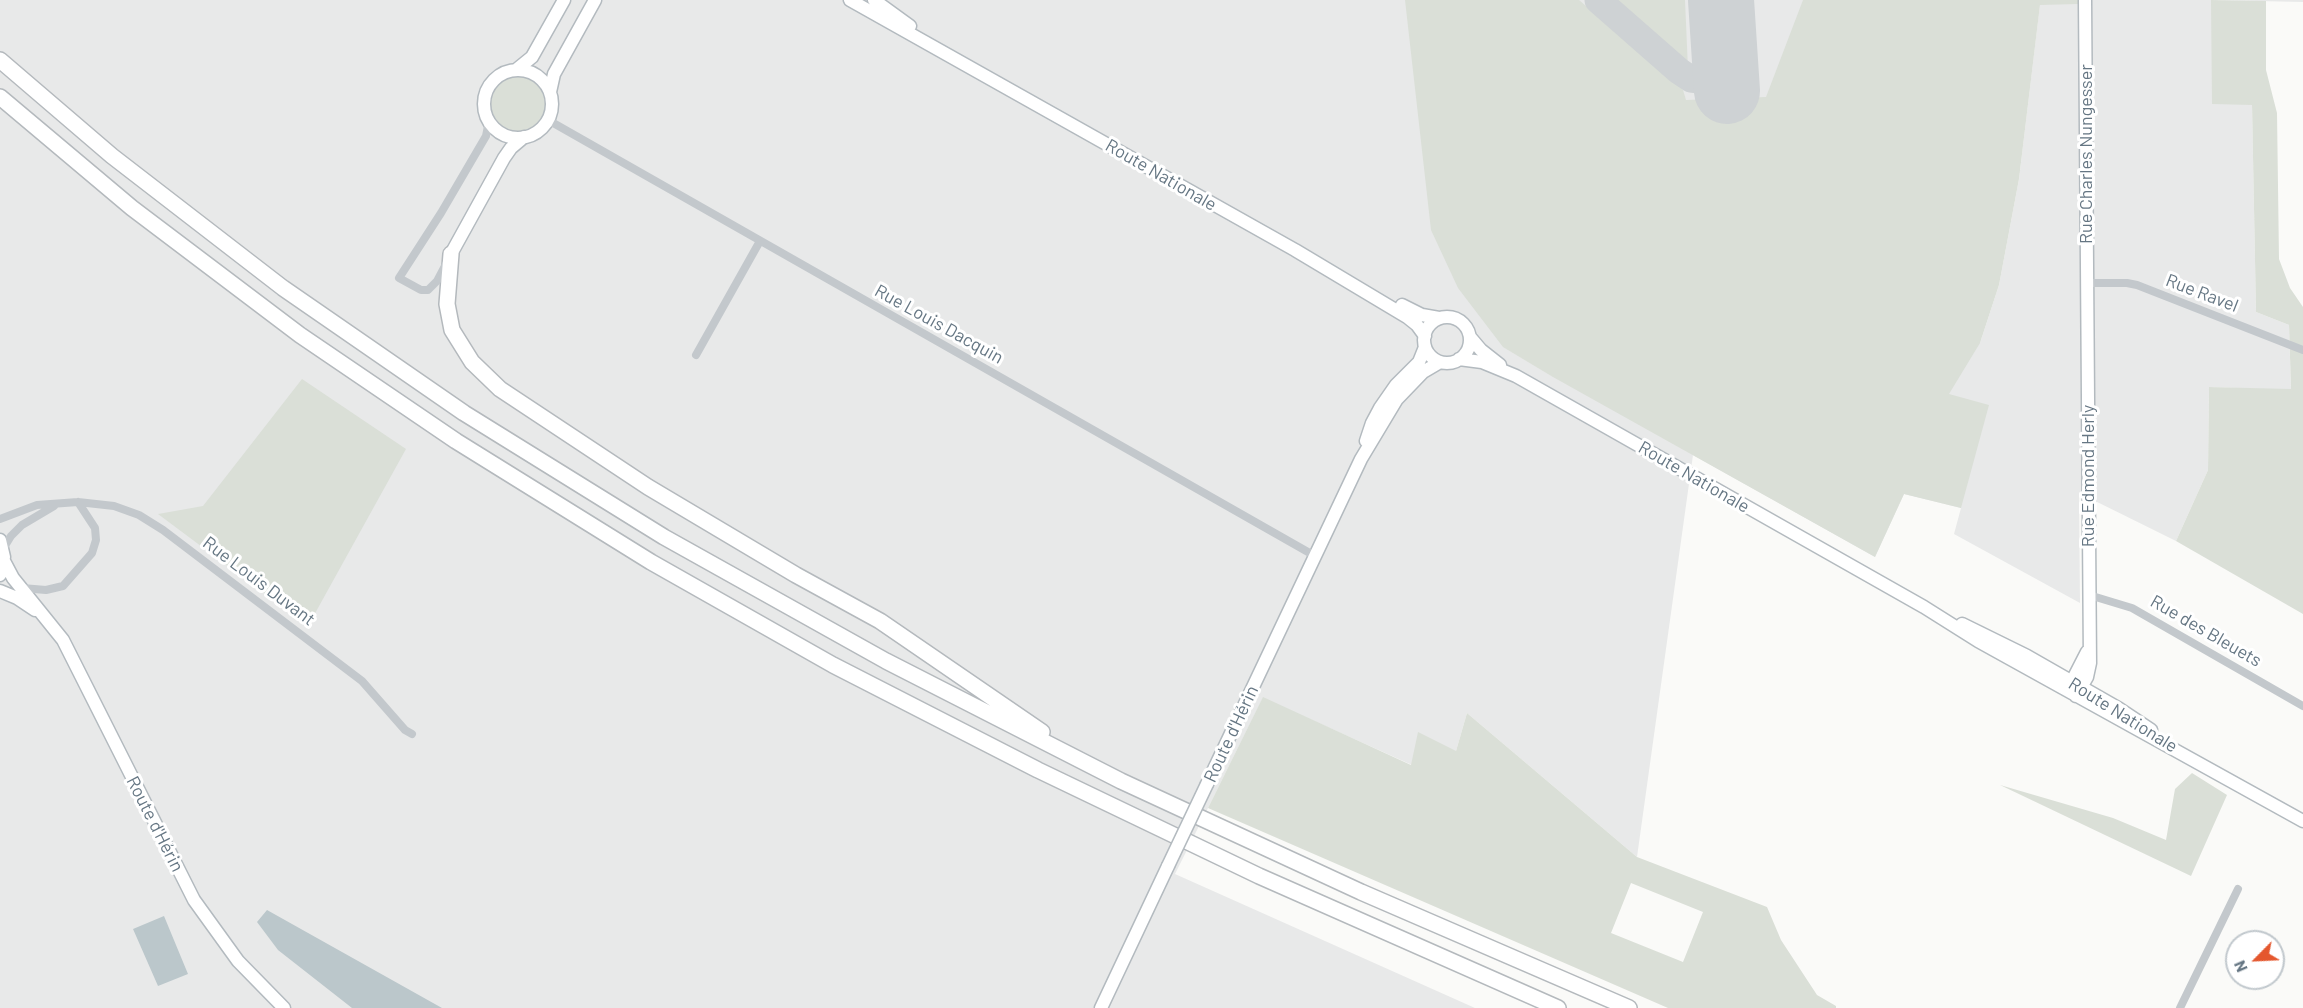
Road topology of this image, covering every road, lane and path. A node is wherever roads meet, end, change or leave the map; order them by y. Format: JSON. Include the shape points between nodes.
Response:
{"nodes":[{"id":1,"x":564,"y":0,"type":"edge"},
{"id":2,"x":595,"y":0,"type":"edge"},
{"id":3,"x":850,"y":0,"type":"edge"},
{"id":4,"x":866,"y":0,"type":"edge"},
{"id":5,"x":874,"y":0,"type":"edge"},
{"id":6,"x":2085,"y":0,"type":"edge"},
{"id":7,"x":910,"y":26,"type":"junction"},
{"id":8,"x":0,"y":60,"type":"edge"},
{"id":9,"x":516,"y":70,"type":"junction"},
{"id":10,"x":550,"y":92,"type":"junction"},
{"id":11,"x":0,"y":98,"type":"edge"},
{"id":12,"x":1029,"y":99,"type":"junction"},
{"id":13,"x":548,"y":120,"type":"junction"},
{"id":14,"x":489,"y":121,"type":"junction"},
{"id":15,"x":524,"y":137,"type":"junction"},
{"id":16,"x":760,"y":241,"type":"junction"},
{"id":17,"x":1294,"y":250,"type":"junction"},
{"id":18,"x":452,"y":254,"type":"junction"},
{"id":19,"x":2087,"y":283,"type":"junction"},
{"id":20,"x":2087,"y":307,"type":"joint"},
{"id":21,"x":1439,"y":318,"type":"junction"},
{"id":22,"x":1470,"y":337,"type":"junction"},
{"id":23,"x":1425,"y":341,"type":"junction"},
{"id":24,"x":2303,"y":350,"type":"edge"},
{"id":25,"x":696,"y":355,"type":"dead end"},
{"id":26,"x":1459,"y":359,"type":"junction"},
{"id":27,"x":1440,"y":362,"type":"junction"},
{"id":28,"x":1516,"y":376,"type":"junction"},
{"id":29,"x":1361,"y":459,"type":"junction"},
{"id":30,"x":78,"y":502,"type":"junction"},
{"id":31,"x":60,"y":504,"type":"junction"},
{"id":32,"x":0,"y":519,"type":"edge"},
{"id":33,"x":2,"y":550,"type":"edge"},
{"id":34,"x":1315,"y":556,"type":"junction"},
{"id":35,"x":0,"y":574,"type":"edge"},
{"id":36,"x":22,"y":588,"type":"junction"},
{"id":37,"x":0,"y":591,"type":"edge"},
{"id":38,"x":2089,"y":595,"type":"junction"},
{"id":39,"x":50,"y":622,"type":"junction"},
{"id":40,"x":2074,"y":689,"type":"junction"},
{"id":41,"x":2303,"y":706,"type":"edge"},
{"id":42,"x":412,"y":734,"type":"dead end"},
{"id":43,"x":1121,"y":781,"type":"junction"},
{"id":44,"x":2303,"y":821,"type":"edge"},
{"id":45,"x":2238,"y":889,"type":"dead end"},
{"id":46,"x":284,"y":1008,"type":"edge"},
{"id":47,"x":1101,"y":1008,"type":"edge"},
{"id":48,"x":1558,"y":1008,"type":"edge"},
{"id":49,"x":1629,"y":1008,"type":"edge"},
{"id":50,"x":2180,"y":1008,"type":"edge"}],
"edges":[{"from":1,"to":9,"type":"street","via":[[532,57]]},
{"from":2,"to":10,"type":"street","via":[[554,74]]},
{"from":3,"to":12,"type":"street"},
{"from":4,"to":7,"type":"street"},
{"from":5,"to":7,"type":"street"},
{"from":6,"to":19,"type":"street","name":"Rue Charles Nungesser"},
{"from":7,"to":12,"type":"street"},
{"from":8,"to":43,"type":"highway","via":[[96,144],[236,253],[488,429],[783,605]]},
{"from":9,"to":10,"type":"street","via":[[539,77]]},
{"from":9,"to":14,"type":"street","via":[[498,76],[489,87],[484,104]]},
{"from":10,"to":13,"type":"street"},
{"from":11,"to":48,"type":"highway","via":[[132,208],[300,335],[473,453],[651,562],[825,660],[1054,779],[1286,888]]},
{"from":12,"to":17,"type":"street","name":"Route Nationale"},
{"from":13,"to":15,"type":"street","via":[[540,130]]},
{"from":13,"to":16,"type":"street","name":"Rue Louis Dacquin"},
{"from":14,"to":15,"type":"street","via":[[507,136]]},
{"from":14,"to":18,"type":"street","via":[[486,136],[399,278],[428,290]]},
{"from":15,"to":18,"type":"street","via":[[504,158]]},
{"from":16,"to":25,"type":"street"},
{"from":16,"to":34,"type":"street","name":"Rue Louis Dacquin"},
{"from":17,"to":21,"type":"street","name":"Route Nationale","via":[[1414,312]]},
{"from":17,"to":23,"type":"street","name":"Route Nationale","via":[[1407,317],[1417,325]]},
{"from":18,"to":43,"type":"highway","via":[[447,304],[452,330],[472,362],[500,389],[648,487],[880,621],[1035,728]]},
{"from":19,"to":20,"type":"street","name":"Rue Charles Nungesser"},
{"from":19,"to":24,"type":"street","name":"Rue Ravel","via":[[2137,285]]},
{"from":20,"to":38,"type":"street","name":"Rue Edmond Herly"},
{"from":21,"to":22,"type":"street","via":[[1458,319]]},
{"from":21,"to":23,"type":"street","via":[[1430,325]]},
{"from":22,"to":26,"type":"street","via":[[1468,350]]},
{"from":22,"to":28,"type":"street"},
{"from":23,"to":27,"type":"street","via":[[1432,357]]},
{"from":23,"to":29,"type":"street","name":"Route d'Hérin","via":[[1419,362],[1375,416]]},
{"from":26,"to":27,"type":"street"},
{"from":26,"to":28,"type":"street","name":"Route Nationale","via":[[1482,362]]},
{"from":27,"to":29,"type":"street","name":"Route d'Hérin","via":[[1402,393]]},
{"from":28,"to":40,"type":"street","name":"Route Nationale","via":[[1924,607],[2014,648]]},
{"from":29,"to":34,"type":"street","name":"Route d'Hérin"},
{"from":30,"to":31,"type":"street","name":"Rue Louis Duvant"},
{"from":30,"to":36,"type":"street","via":[[95,528],[92,553],[63,586],[46,590]]},
{"from":30,"to":42,"type":"street","name":"Rue Louis Duvant","via":[[131,511],[163,530],[362,681]]},
{"from":31,"to":32,"type":"street","name":"Rue Louis Duvant","via":[[37,506]]},
{"from":31,"to":33,"type":"street","name":"Rue Louis Duvant","via":[[22,525]]},
{"from":33,"to":35,"type":"street"},
{"from":33,"to":36,"type":"street","name":"Route d'Hérin","via":[[10,573]]},
{"from":34,"to":47,"type":"street","name":"Route d'Hérin","bridge":true},
{"from":36,"to":39,"type":"street","name":"Route d'Hérin"},
{"from":37,"to":39,"type":"street","name":"Route d'Hérin"},
{"from":38,"to":40,"type":"street","name":"Rue Edmond Herly","via":[[2090,669]]},
{"from":38,"to":41,"type":"street","name":"Rue des Bleuets","via":[[2132,608]]},
{"from":39,"to":46,"type":"street","name":"Route d'Hérin","via":[[67,648],[194,900],[238,961]]},
{"from":40,"to":44,"type":"street","name":"Route Nationale","via":[[2118,708],[2193,760]]},
{"from":43,"to":49,"type":"highway","via":[[1361,892]]},
{"from":45,"to":50,"type":"street"}]}
